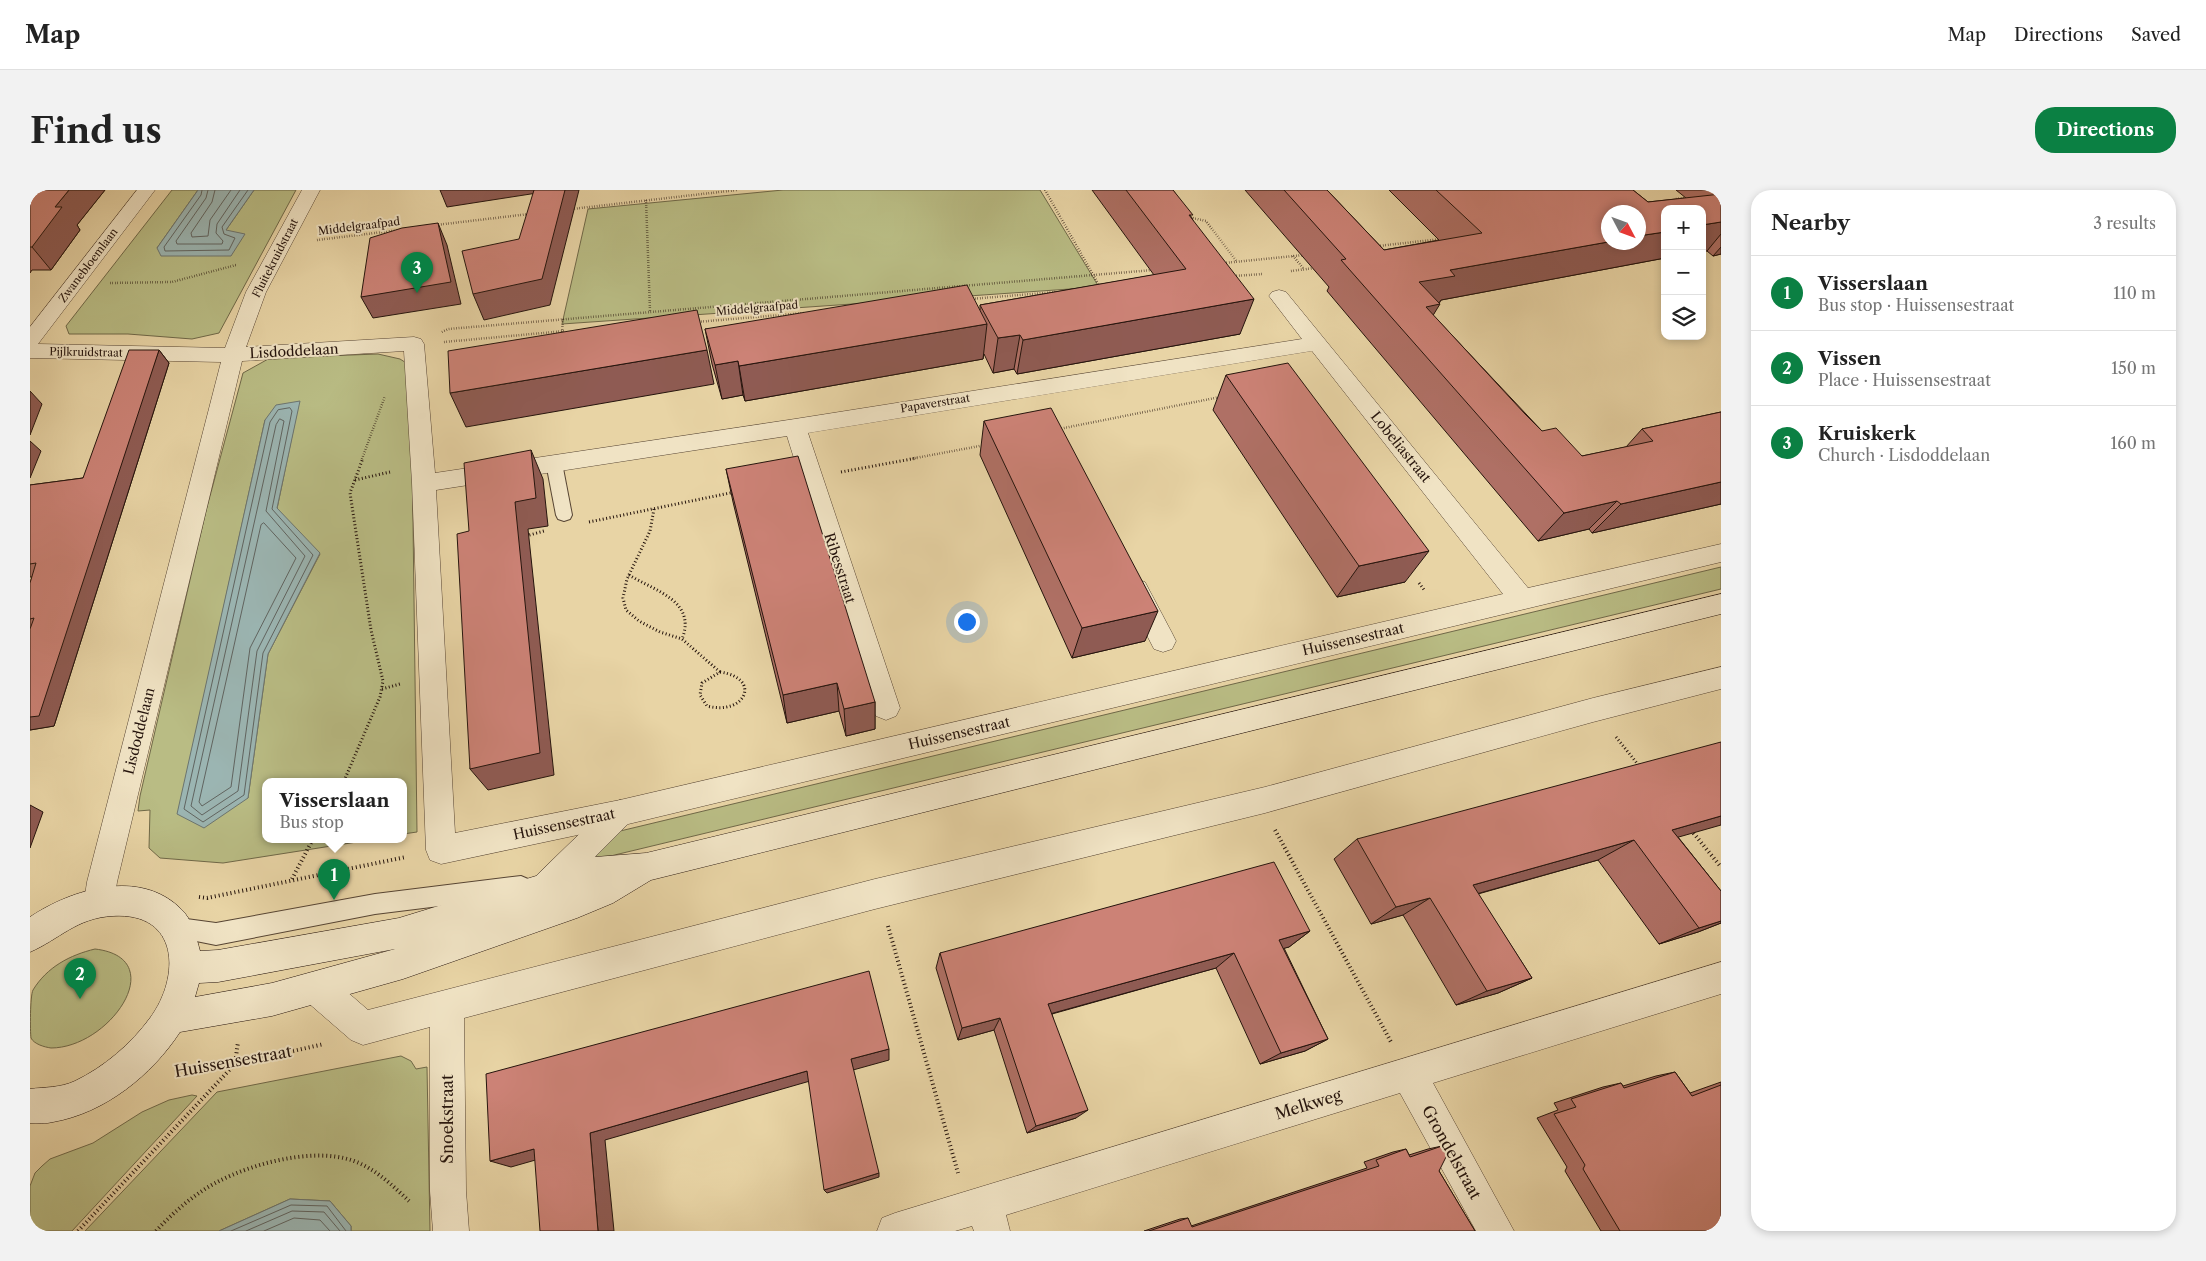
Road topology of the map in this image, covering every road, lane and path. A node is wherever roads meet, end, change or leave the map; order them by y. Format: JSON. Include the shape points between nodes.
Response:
{"nodes":[{"id":1,"x":146,"y":190,"type":"edge"},
{"id":2,"x":311,"y":190,"type":"edge"},
{"id":3,"x":737,"y":190,"type":"edge"},
{"id":4,"x":1045,"y":190,"type":"edge"},
{"id":5,"x":1693,"y":197,"type":"edge"},
{"id":6,"x":1675,"y":199,"type":"edge"},
{"id":7,"x":646,"y":200,"type":"junction"},
{"id":8,"x":567,"y":210,"type":"dead end"},
{"id":9,"x":537,"y":213,"type":"edge"},
{"id":10,"x":1188,"y":217,"type":"edge"},
{"id":11,"x":429,"y":226,"type":"edge"},
{"id":12,"x":409,"y":228,"type":"edge"},
{"id":13,"x":1441,"y":238,"type":"edge"},
{"id":14,"x":1374,"y":240,"type":"edge"},
{"id":15,"x":1379,"y":246,"type":"junction"},
{"id":16,"x":1370,"y":247,"type":"edge"},
{"id":17,"x":278,"y":251,"type":"junction"},
{"id":18,"x":1310,"y":254,"type":"edge"},
{"id":19,"x":1293,"y":256,"type":"junction"},
{"id":20,"x":1238,"y":262,"type":"junction"},
{"id":21,"x":1220,"y":264,"type":"edge"},
{"id":22,"x":1324,"y":267,"type":"edge"},
{"id":23,"x":1304,"y":269,"type":"junction"},
{"id":24,"x":1159,"y":270,"type":"edge"},
{"id":25,"x":1288,"y":271,"type":"dead end"},
{"id":26,"x":1271,"y":273,"type":"dead end"},
{"id":27,"x":1092,"y":274,"type":"junction"},
{"id":28,"x":1234,"y":276,"type":"edge"},
{"id":29,"x":74,"y":283,"type":"junction"},
{"id":30,"x":952,"y":286,"type":"junction"},
{"id":31,"x":1091,"y":289,"type":"edge"},
{"id":32,"x":1062,"y":292,"type":"edge"},
{"id":33,"x":955,"y":293,"type":"edge"},
{"id":34,"x":1279,"y":296,"type":"dead end"},
{"id":35,"x":967,"y":299,"type":"edge"},
{"id":36,"x":650,"y":311,"type":"junction"},
{"id":37,"x":808,"y":312,"type":"edge"},
{"id":38,"x":563,"y":319,"type":"junction"},
{"id":39,"x":690,"y":322,"type":"edge"},
{"id":40,"x":569,"y":331,"type":"edge"},
{"id":41,"x":562,"y":332,"type":"junction"},
{"id":42,"x":30,"y":341,"type":"edge"},
{"id":43,"x":1317,"y":343,"type":"junction"},
{"id":44,"x":406,"y":345,"type":"junction"},
{"id":45,"x":30,"y":351,"type":"edge"},
{"id":46,"x":233,"y":355,"type":"junction"},
{"id":47,"x":1031,"y":388,"type":"junction"},
{"id":48,"x":1225,"y":396,"type":"edge"},
{"id":49,"x":795,"y":428,"type":"junction"},
{"id":50,"x":1054,"y":430,"type":"joint"},
{"id":51,"x":991,"y":444,"type":"edge"},
{"id":52,"x":554,"y":463,"type":"junction"},
{"id":53,"x":811,"y":478,"type":"junction"},
{"id":54,"x":424,"y":483,"type":"junction"},
{"id":55,"x":737,"y":492,"type":"edge"},
{"id":56,"x":654,"y":509,"type":"junction"},
{"id":57,"x":564,"y":515,"type":"dead end"},
{"id":58,"x":583,"y":523,"type":"dead end"},
{"id":59,"x":547,"y":531,"type":"dead end"},
{"id":60,"x":519,"y":537,"type":"edge"},
{"id":61,"x":1721,"y":553,"type":"edge"},
{"id":62,"x":1127,"y":571,"type":"edge"},
{"id":63,"x":629,"y":575,"type":"junction"},
{"id":64,"x":1522,"y":599,"type":"junction"},
{"id":65,"x":1721,"y":604,"type":"edge"},
{"id":66,"x":682,"y":639,"type":"junction"},
{"id":67,"x":1163,"y":641,"type":"dead end"},
{"id":68,"x":720,"y":672,"type":"junction"},
{"id":69,"x":1721,"y":678,"type":"edge"},
{"id":70,"x":886,"y":708,"type":"dead end"},
{"id":71,"x":1593,"y":710,"type":"junction"},
{"id":72,"x":1642,"y":770,"type":"edge"},
{"id":73,"x":345,"y":778,"type":"edge"},
{"id":74,"x":1259,"y":801,"type":"junction"},
{"id":75,"x":620,"y":813,"type":"junction"},
{"id":76,"x":1691,"y":829,"type":"edge"},
{"id":77,"x":312,"y":843,"type":"edge"},
{"id":78,"x":441,"y":850,"type":"junction"},
{"id":79,"x":1721,"y":866,"type":"edge"},
{"id":80,"x":646,"y":867,"type":"junction"},
{"id":81,"x":292,"y":880,"type":"junction"},
{"id":82,"x":545,"y":886,"type":"junction"},
{"id":83,"x":878,"y":893,"type":"junction"},
{"id":84,"x":193,"y":896,"type":"dead end"},
{"id":85,"x":99,"y":902,"type":"junction"},
{"id":86,"x":179,"y":929,"type":"junction"},
{"id":87,"x":30,"y":936,"type":"edge"},
{"id":88,"x":187,"y":967,"type":"junction"},
{"id":89,"x":1721,"y":978,"type":"edge"},
{"id":90,"x":318,"y":989,"type":"junction"},
{"id":91,"x":447,"y":1008,"type":"junction"},
{"id":92,"x":170,"y":1016,"type":"junction"},
{"id":93,"x":363,"y":1028,"type":"junction"},
{"id":94,"x":234,"y":1064,"type":"junction"},
{"id":95,"x":169,"y":1073,"type":"dead end"},
{"id":96,"x":1408,"y":1073,"type":"junction"},
{"id":97,"x":30,"y":1106,"type":"edge"},
{"id":98,"x":413,"y":1205,"type":"dead end"},
{"id":99,"x":981,"y":1214,"type":"edge"},
{"id":100,"x":78,"y":1231,"type":"edge"},
{"id":101,"x":156,"y":1231,"type":"edge"},
{"id":102,"x":451,"y":1231,"type":"edge"},
{"id":103,"x":895,"y":1231,"type":"edge"},
{"id":104,"x":1496,"y":1231,"type":"edge"}],
"edges":[{"from":1,"to":29,"type":"street","name":"Zwanebloemlaan"},
{"from":2,"to":17,"type":"street","name":"Fluitekruidstraat"},
{"from":3,"to":7,"type":"path"},
{"from":4,"to":27,"type":"path"},
{"from":5,"to":6,"type":"path"},
{"from":7,"to":8,"type":"path"},
{"from":7,"to":36,"type":"path"},
{"from":9,"to":11,"type":"path"},
{"from":10,"to":20,"type":"path","via":[[1206,221]]},
{"from":12,"to":17,"type":"path","name":"Middelgraafpad"},
{"from":13,"to":15,"type":"path"},
{"from":14,"to":15,"type":"path"},
{"from":15,"to":16,"type":"path"},
{"from":17,"to":29,"type":"path","name":"Middelgraafpad","via":[[209,274],[172,282]]},
{"from":17,"to":46,"type":"street","name":"Fluitekruidstraat","via":[[256,292]]},
{"from":18,"to":19,"type":"path"},
{"from":19,"to":20,"type":"path"},
{"from":19,"to":23,"type":"path"},
{"from":20,"to":21,"type":"path"},
{"from":22,"to":23,"type":"path"},
{"from":23,"to":25,"type":"path"},
{"from":24,"to":27,"type":"path"},
{"from":26,"to":28,"type":"path"},
{"from":27,"to":30,"type":"path"},
{"from":27,"to":31,"type":"path","via":[[1101,288]]},
{"from":29,"to":42,"type":"street","name":"Zwanebloemlaan"},
{"from":30,"to":33,"type":"path"},
{"from":30,"to":36,"type":"path"},
{"from":32,"to":35,"type":"path"},
{"from":34,"to":43,"type":"street","name":"Lobeliastraat"},
{"from":36,"to":38,"type":"path"},
{"from":37,"to":39,"type":"path","name":"Middelgraafpad"},
{"from":38,"to":41,"type":"path"},
{"from":38,"to":44,"type":"path","via":[[448,329]]},
{"from":40,"to":41,"type":"path"},
{"from":41,"to":44,"type":"path"},
{"from":43,"to":47,"type":"street","name":"Papaverstraat"},
{"from":43,"to":64,"type":"street","name":"Lobeliastraat"},
{"from":44,"to":46,"type":"street","name":"Lisdoddelaan"},
{"from":44,"to":54,"type":"street"},
{"from":44,"to":73,"type":"path","via":[[395,367],[350,493],[371,630],[383,681],[380,697]]},
{"from":45,"to":46,"type":"street","name":"Pijlkruidstraat"},
{"from":46,"to":85,"type":"street","name":"Lisdoddelaan"},
{"from":47,"to":49,"type":"street","name":"Papaverstraat"},
{"from":47,"to":50,"type":"street"},
{"from":48,"to":50,"type":"path"},
{"from":49,"to":52,"type":"street","name":"Papaverstraat"},
{"from":49,"to":53,"type":"street","name":"Ribesstraat"},
{"from":51,"to":53,"type":"path"},
{"from":52,"to":54,"type":"street","name":"Papaverstraat"},
{"from":52,"to":57,"type":"lane"},
{"from":53,"to":70,"type":"street","name":"Ribesstraat"},
{"from":54,"to":78,"type":"street"},
{"from":55,"to":56,"type":"path"},
{"from":56,"to":58,"type":"path"},
{"from":56,"to":63,"type":"path","via":[[650,531]]},
{"from":59,"to":60,"type":"path"},
{"from":61,"to":64,"type":"street","name":"Huissensestraat"},
{"from":62,"to":67,"type":"street"},
{"from":63,"to":66,"type":"path","via":[[668,596],[681,607],[687,619]]},
{"from":63,"to":66,"type":"path","via":[[623,598],[626,610],[660,632]]},
{"from":64,"to":75,"type":"street","name":"Huissensestraat"},
{"from":65,"to":80,"type":"street"},
{"from":66,"to":68,"type":"path"},
{"from":68,"to":68,"type":"path","via":[[734,674],[744,682],[745,688],[741,700],[721,710],[707,706],[700,696],[702,683]]},
{"from":69,"to":71,"type":"street"},
{"from":71,"to":72,"type":"path"},
{"from":71,"to":74,"type":"street"},
{"from":74,"to":83,"type":"street"},
{"from":74,"to":96,"type":"path"},
{"from":75,"to":78,"type":"street","name":"Huissensestraat"},
{"from":75,"to":82,"type":"street"},
{"from":76,"to":79,"type":"path"},
{"from":77,"to":81,"type":"path"},
{"from":78,"to":81,"type":"path"},
{"from":80,"to":82,"type":"street","via":[[601,870]]},
{"from":80,"to":90,"type":"street","via":[[590,897],[471,941]]},
{"from":81,"to":84,"type":"path","via":[[207,898]]},
{"from":82,"to":86,"type":"lane","via":[[508,887],[375,904],[216,934]]},
{"from":82,"to":88,"type":"street","via":[[399,933],[218,966]]},
{"from":83,"to":91,"type":"street"},
{"from":83,"to":99,"type":"path"},
{"from":85,"to":86,"type":"street","via":[[124,900],[147,904],[165,913]]},
{"from":85,"to":87,"type":"street","via":[[67,913]]},
{"from":86,"to":88,"type":"street"},
{"from":88,"to":92,"type":"street","via":[[182,991]]},
{"from":89,"to":96,"type":"street","name":"Melkweg"},
{"from":90,"to":92,"type":"street","via":[[204,1013]]},
{"from":90,"to":93,"type":"street"},
{"from":91,"to":93,"type":"street"},
{"from":91,"to":102,"type":"street","name":"Snoekstraat"},
{"from":92,"to":97,"type":"street","via":[[149,1046],[121,1072],[88,1092],[53,1105]]},
{"from":93,"to":94,"type":"path","name":"Huissensestraat","via":[[334,1042]]},
{"from":94,"to":95,"type":"path","name":"Huissensestraat"},
{"from":94,"to":100,"type":"path"},
{"from":96,"to":99,"type":"street","name":"Melkweg"},
{"from":96,"to":104,"type":"street","name":"Grondelstraat"},
{"from":98,"to":101,"type":"path","via":[[377,1172],[352,1160],[323,1154],[297,1156],[276,1160],[200,1192]]},
{"from":99,"to":103,"type":"street","name":"Melkweg"}]}
